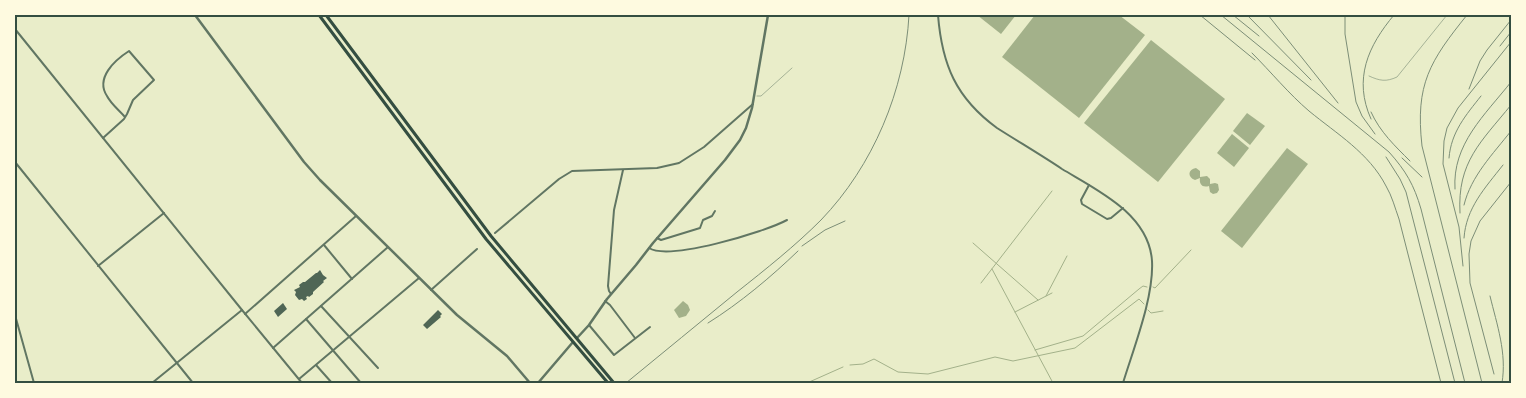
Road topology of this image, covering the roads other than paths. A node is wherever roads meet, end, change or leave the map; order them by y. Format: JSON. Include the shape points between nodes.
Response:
{"nodes":[{"id":1,"x":195,"y":15,"type":"edge"},
{"id":2,"x":319,"y":15,"type":"edge"},
{"id":3,"x":326,"y":15,"type":"edge"},
{"id":4,"x":768,"y":15,"type":"edge"},
{"id":5,"x":938,"y":15,"type":"edge"},
{"id":6,"x":1448,"y":15,"type":"edge"},
{"id":7,"x":15,"y":29,"type":"edge"},
{"id":8,"x":792,"y":68,"type":"dead end"},
{"id":9,"x":1369,"y":76,"type":"dead end"},
{"id":10,"x":754,"y":96,"type":"junction"},
{"id":11,"x":753,"y":104,"type":"junction"},
{"id":12,"x":125,"y":117,"type":"junction"},
{"id":13,"x":103,"y":138,"type":"junction"},
{"id":14,"x":15,"y":162,"type":"edge"},
{"id":15,"x":623,"y":170,"type":"junction"},
{"id":16,"x":1089,"y":185,"type":"junction"},
{"id":17,"x":1123,"y":208,"type":"junction"},
{"id":18,"x":715,"y":210,"type":"dead end"},
{"id":19,"x":164,"y":213,"type":"junction"},
{"id":20,"x":356,"y":216,"type":"junction"},
{"id":21,"x":787,"y":220,"type":"dead end"},
{"id":22,"x":495,"y":233,"type":"dead end"},
{"id":23,"x":657,"y":238,"type":"junction"},
{"id":24,"x":324,"y":245,"type":"junction"},
{"id":25,"x":388,"y":247,"type":"junction"},
{"id":26,"x":649,"y":248,"type":"junction"},
{"id":27,"x":477,"y":249,"type":"dead end"},
{"id":28,"x":98,"y":266,"type":"junction"},
{"id":29,"x":419,"y":278,"type":"junction"},
{"id":30,"x":352,"y":279,"type":"junction"},
{"id":31,"x":431,"y":290,"type":"junction"},
{"id":32,"x":611,"y":294,"type":"junction"},
{"id":33,"x":605,"y":301,"type":"junction"},
{"id":34,"x":321,"y":306,"type":"junction"},
{"id":35,"x":242,"y":310,"type":"junction"},
{"id":36,"x":245,"y":314,"type":"junction"},
{"id":37,"x":15,"y":315,"type":"edge"},
{"id":38,"x":306,"y":319,"type":"junction"},
{"id":39,"x":588,"y":325,"type":"junction"},
{"id":40,"x":650,"y":327,"type":"dead end"},
{"id":41,"x":566,"y":330,"type":"junction"},
{"id":42,"x":349,"y":338,"type":"junction"},
{"id":43,"x":635,"y":339,"type":"junction"},
{"id":44,"x":273,"y":348,"type":"junction"},
{"id":45,"x":333,"y":351,"type":"junction"},
{"id":46,"x":177,"y":364,"type":"junction"},
{"id":47,"x":316,"y":365,"type":"junction"},
{"id":48,"x":378,"y":368,"type":"dead end"},
{"id":49,"x":299,"y":379,"type":"junction"},
{"id":50,"x":34,"y":383,"type":"edge"},
{"id":51,"x":152,"y":383,"type":"edge"},
{"id":52,"x":193,"y":383,"type":"edge"},
{"id":53,"x":302,"y":383,"type":"edge"},
{"id":54,"x":332,"y":383,"type":"edge"},
{"id":55,"x":361,"y":383,"type":"edge"},
{"id":56,"x":530,"y":383,"type":"edge"},
{"id":57,"x":538,"y":383,"type":"edge"},
{"id":58,"x":608,"y":383,"type":"edge"},
{"id":59,"x":614,"y":383,"type":"edge"},
{"id":60,"x":1123,"y":383,"type":"edge"}],
"edges":[{"from":1,"to":20,"type":"street","via":[[307,166]]},
{"from":2,"to":41,"type":"main road","via":[[486,239]]},
{"from":3,"to":41,"type":"main road","via":[[491,236]]},
{"from":4,"to":10,"type":"street"},
{"from":5,"to":16,"type":"street","via":[[947,66],[968,103],[997,128]]},
{"from":6,"to":9,"type":"lane","via":[[1397,77],[1383,81]]},
{"from":7,"to":13,"type":"street"},
{"from":8,"to":10,"type":"lane","via":[[761,96]]},
{"from":10,"to":11,"type":"street"},
{"from":11,"to":15,"type":"street","via":[[685,160],[664,167]]},
{"from":11,"to":23,"type":"street","via":[[738,144]]},
{"from":12,"to":12,"type":"street","via":[[133,100],[154,80],[129,51],[110,68],[103,85],[106,96]]},
{"from":12,"to":13,"type":"street"},
{"from":13,"to":19,"type":"street"},
{"from":14,"to":28,"type":"street"},
{"from":15,"to":22,"type":"street","via":[[568,173]]},
{"from":15,"to":32,"type":"street","via":[[612,226],[608,286]]},
{"from":16,"to":17,"type":"street"},
{"from":16,"to":17,"type":"street","via":[[1082,204],[1107,219]]},
{"from":17,"to":60,"type":"street","via":[[1147,240],[1152,262],[1149,296]]},
{"from":18,"to":23,"type":"street","via":[[712,216],[703,220],[701,227],[661,240]]},
{"from":19,"to":28,"type":"street"},
{"from":19,"to":35,"type":"street"},
{"from":20,"to":24,"type":"street"},
{"from":20,"to":25,"type":"street"},
{"from":21,"to":26,"type":"street","via":[[724,242],[678,251]]},
{"from":23,"to":26,"type":"street"},
{"from":24,"to":30,"type":"street"},
{"from":24,"to":36,"type":"street"},
{"from":25,"to":29,"type":"street"},
{"from":25,"to":30,"type":"street"},
{"from":26,"to":32,"type":"street"},
{"from":27,"to":31,"type":"street"},
{"from":28,"to":46,"type":"street"},
{"from":29,"to":31,"type":"street"},
{"from":29,"to":42,"type":"street"},
{"from":30,"to":34,"type":"street"},
{"from":31,"to":56,"type":"street","via":[[507,356]]},
{"from":32,"to":33,"type":"street"},
{"from":33,"to":39,"type":"street"},
{"from":33,"to":43,"type":"street"},
{"from":34,"to":38,"type":"street"},
{"from":34,"to":42,"type":"street"},
{"from":35,"to":36,"type":"street"},
{"from":35,"to":46,"type":"street"},
{"from":36,"to":44,"type":"street"},
{"from":37,"to":50,"type":"street"},
{"from":38,"to":44,"type":"street"},
{"from":38,"to":45,"type":"street"},
{"from":39,"to":43,"type":"street","via":[[614,355]]},
{"from":39,"to":57,"type":"street"},
{"from":40,"to":43,"type":"street"},
{"from":41,"to":58,"type":"main road"},
{"from":41,"to":59,"type":"main road"},
{"from":42,"to":45,"type":"street"},
{"from":42,"to":48,"type":"street"},
{"from":44,"to":49,"type":"street"},
{"from":45,"to":47,"type":"street"},
{"from":45,"to":55,"type":"street"},
{"from":46,"to":51,"type":"street"},
{"from":46,"to":52,"type":"street"},
{"from":47,"to":49,"type":"street"},
{"from":47,"to":54,"type":"street"},
{"from":49,"to":53,"type":"street"}]}
